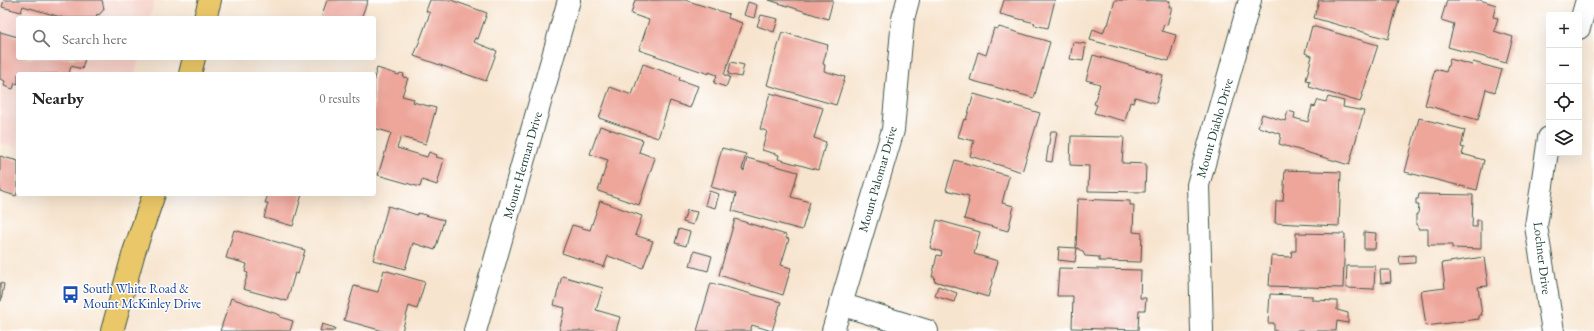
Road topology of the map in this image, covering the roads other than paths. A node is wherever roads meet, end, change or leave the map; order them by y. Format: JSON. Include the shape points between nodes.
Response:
{"nodes":[{"id":1,"x":210,"y":0,"type":"edge"},
{"id":2,"x":569,"y":0,"type":"edge"},
{"id":3,"x":908,"y":0,"type":"edge"},
{"id":4,"x":1250,"y":0,"type":"edge"},
{"id":5,"x":1587,"y":0,"type":"edge"},
{"id":6,"x":206,"y":16,"type":"edge"},
{"id":7,"x":1582,"y":18,"type":"edge"},
{"id":8,"x":194,"y":60,"type":"edge"},
{"id":9,"x":190,"y":72,"type":"edge"},
{"id":10,"x":1546,"y":156,"type":"edge"},
{"id":11,"x":153,"y":196,"type":"edge"},
{"id":12,"x":840,"y":304,"type":"junction"},
{"id":13,"x":112,"y":331,"type":"edge"},
{"id":14,"x":475,"y":331,"type":"edge"},
{"id":15,"x":833,"y":331,"type":"edge"},
{"id":16,"x":927,"y":331,"type":"edge"},
{"id":17,"x":1202,"y":331,"type":"edge"},
{"id":18,"x":1553,"y":331,"type":"edge"}],
"edges":[{"from":1,"to":6,"type":"main road"},
{"from":2,"to":14,"type":"street","name":"Mount Herman Drive"},
{"from":3,"to":12,"type":"street","name":"Mount Palomar Drive","via":[[903,19],[893,130]]},
{"from":4,"to":17,"type":"street","name":"Mount Diablo Drive","via":[[1198,186]]},
{"from":5,"to":7,"type":"street"},
{"from":8,"to":9,"type":"main road"},
{"from":10,"to":18,"type":"street","name":"Lochner Drive","via":[[1536,226]]},
{"from":11,"to":13,"type":"main road","via":[[134,252]]},
{"from":12,"to":15,"type":"street","name":"Mount Palomar Drive"},
{"from":12,"to":16,"type":"street"}]}
